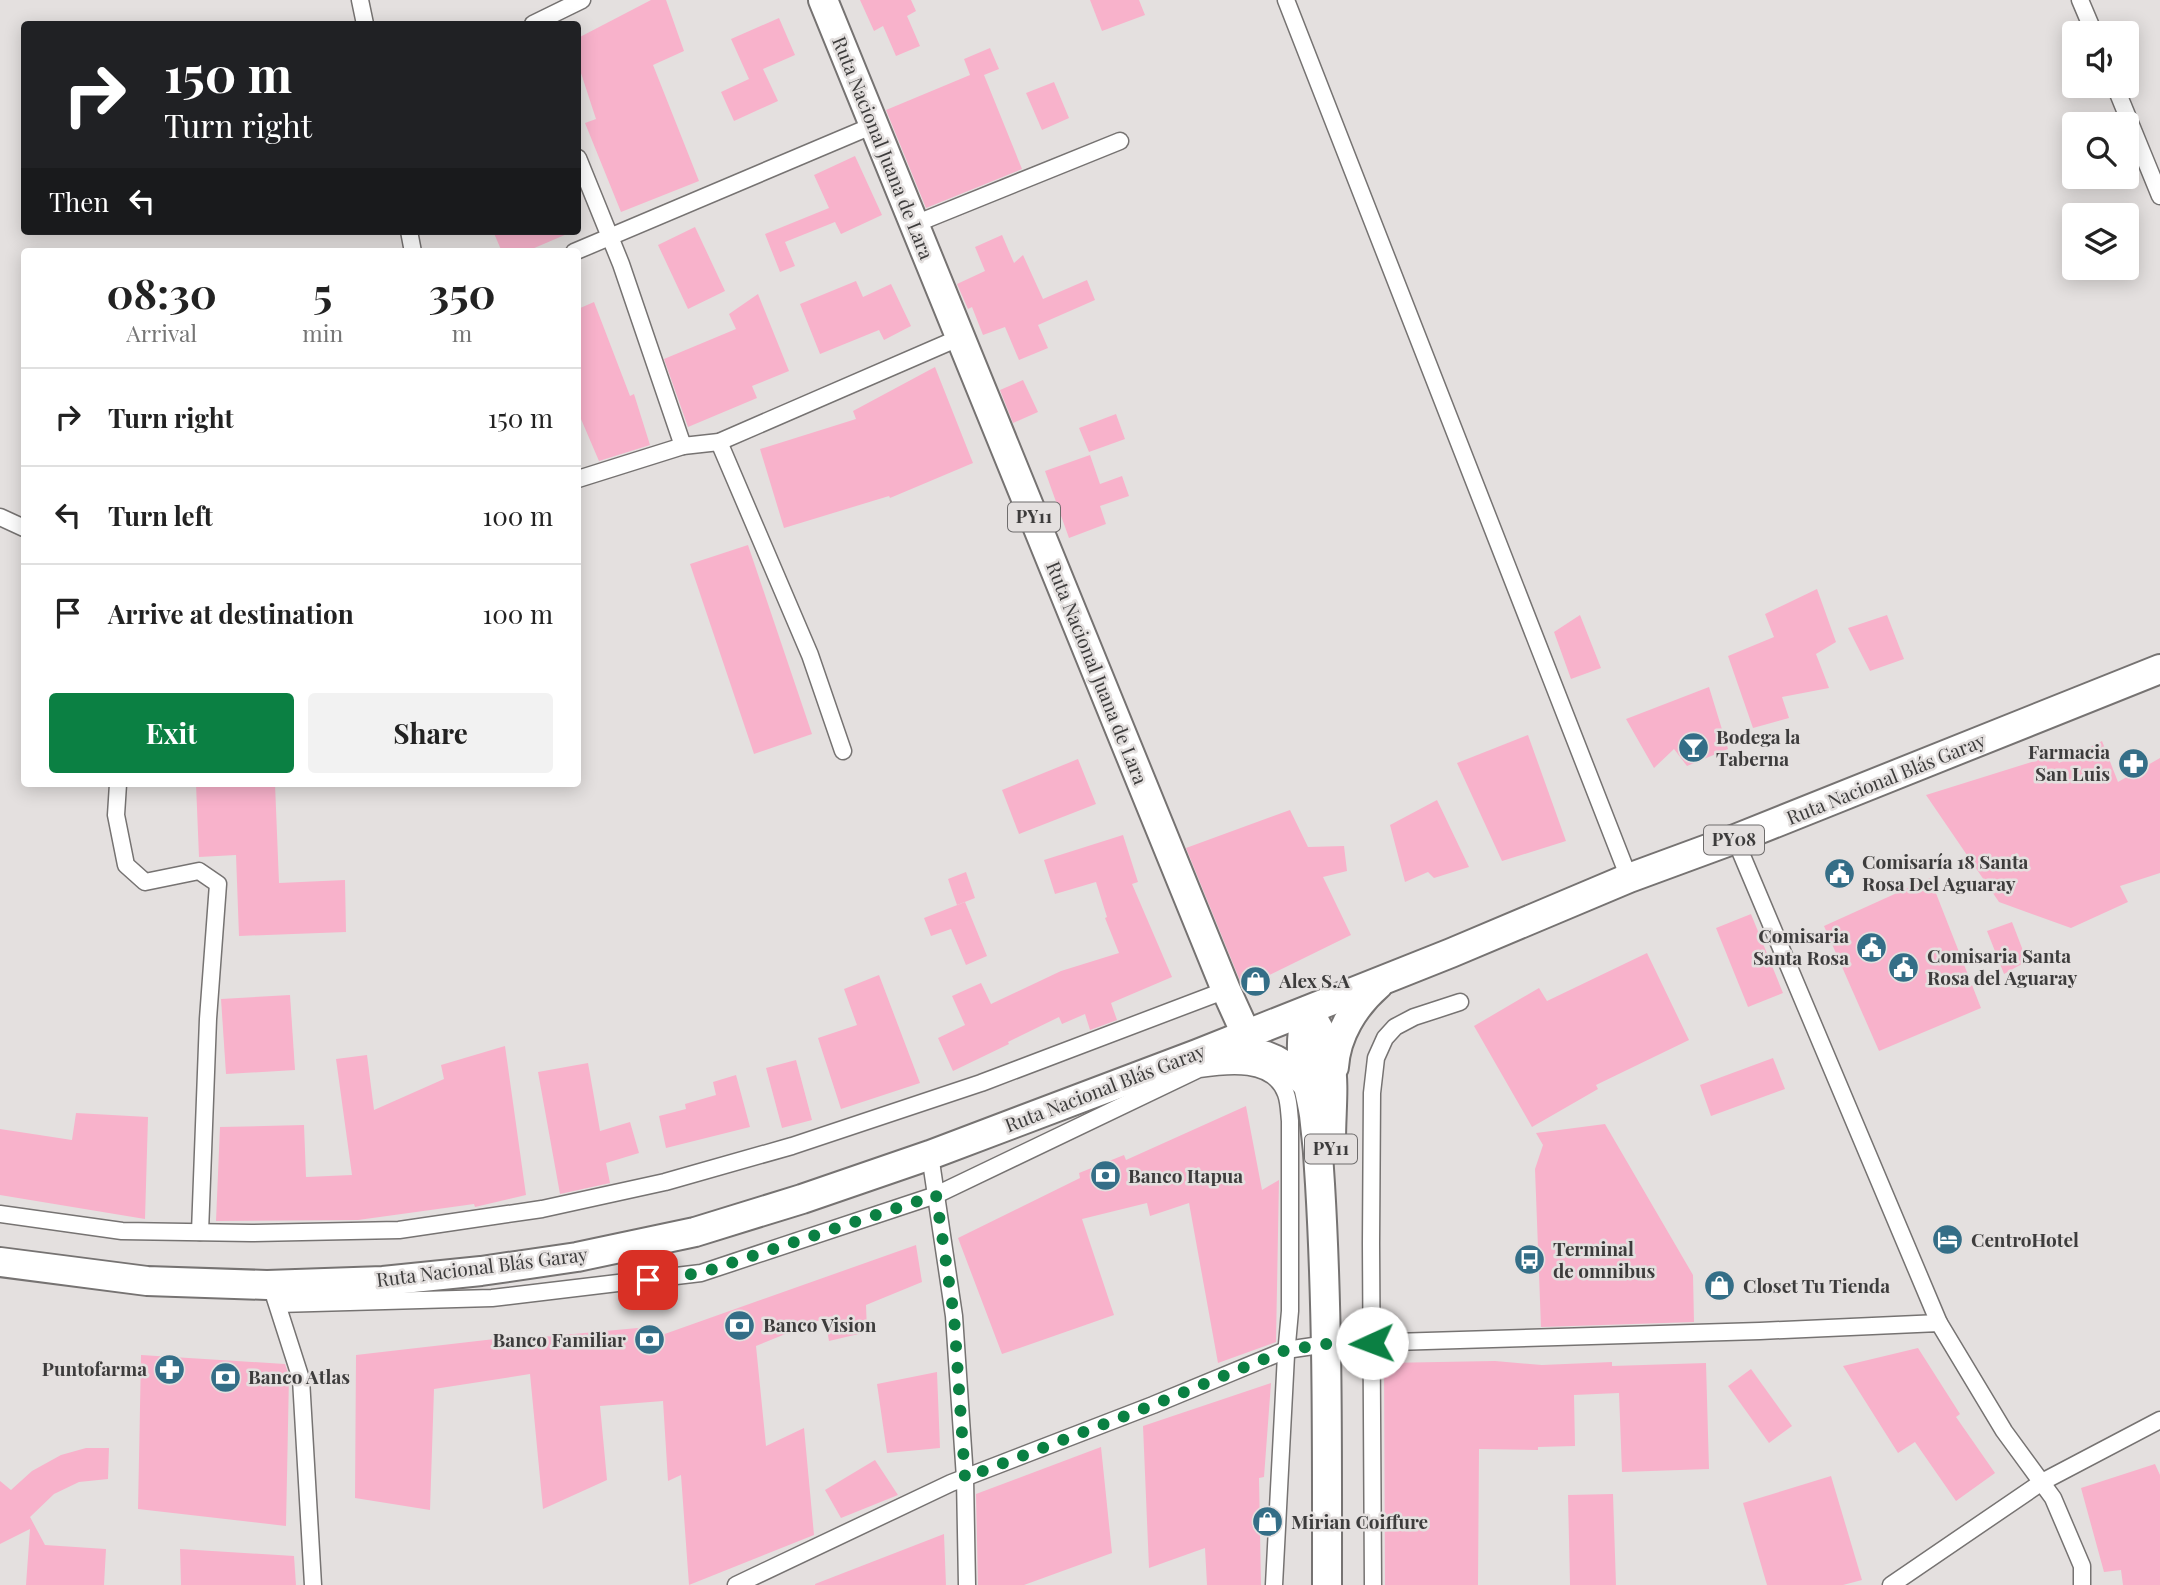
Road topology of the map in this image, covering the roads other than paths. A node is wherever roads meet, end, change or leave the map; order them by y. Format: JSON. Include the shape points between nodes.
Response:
{"nodes":[{"id":1,"x":360,"y":0,"type":"edge"},
{"id":2,"x":582,"y":0,"type":"edge"},
{"id":3,"x":823,"y":0,"type":"edge"},
{"id":4,"x":1286,"y":0,"type":"edge"},
{"id":5,"x":2080,"y":0,"type":"edge"},
{"id":6,"x":364,"y":21,"type":"edge"},
{"id":7,"x":539,"y":21,"type":"edge"},
{"id":8,"x":2089,"y":21,"type":"edge"},
{"id":9,"x":2120,"y":98,"type":"edge"},
{"id":10,"x":874,"y":125,"type":"junction"},
{"id":11,"x":1120,"y":141,"type":"dead end"},
{"id":12,"x":581,"y":166,"type":"edge"},
{"id":13,"x":2160,"y":196,"type":"edge"},
{"id":14,"x":915,"y":224,"type":"junction"},
{"id":15,"x":609,"y":239,"type":"junction"},
{"id":16,"x":581,"y":249,"type":"edge"},
{"id":17,"x":961,"y":337,"type":"junction"},
{"id":18,"x":719,"y":442,"type":"junction"},
{"id":19,"x":683,"y":446,"type":"junction"},
{"id":20,"x":581,"y":477,"type":"edge"},
{"id":21,"x":0,"y":517,"type":"edge"},
{"id":22,"x":21,"y":527,"type":"edge"},
{"id":23,"x":2160,"y":669,"type":"edge"},
{"id":24,"x":843,"y":751,"type":"dead end"},
{"id":25,"x":118,"y":787,"type":"edge"},
{"id":26,"x":1735,"y":839,"type":"junction"},
{"id":27,"x":1629,"y":878,"type":"junction"},
{"id":28,"x":1383,"y":981,"type":"junction"},
{"id":29,"x":1226,"y":990,"type":"junction"},
{"id":30,"x":1461,"y":1002,"type":"dead end"},
{"id":31,"x":1307,"y":1011,"type":"junction"},
{"id":32,"x":1246,"y":1034,"type":"junction"},
{"id":33,"x":1197,"y":1054,"type":"junction"},
{"id":34,"x":1320,"y":1082,"type":"junction"},
{"id":35,"x":930,"y":1155,"type":"junction"},
{"id":36,"x":936,"y":1195,"type":"junction"},
{"id":37,"x":0,"y":1214,"type":"edge"},
{"id":38,"x":200,"y":1232,"type":"junction"},
{"id":39,"x":0,"y":1262,"type":"edge"},
{"id":40,"x":273,"y":1295,"type":"junction"},
{"id":41,"x":1939,"y":1323,"type":"junction"},
{"id":42,"x":1372,"y":1343,"type":"junction"},
{"id":43,"x":1327,"y":1344,"type":"junction"},
{"id":44,"x":1286,"y":1350,"type":"junction"},
{"id":45,"x":2160,"y":1420,"type":"edge"},
{"id":46,"x":965,"y":1478,"type":"junction"},
{"id":47,"x":2042,"y":1482,"type":"junction"},
{"id":48,"x":313,"y":1585,"type":"edge"},
{"id":49,"x":736,"y":1585,"type":"edge"},
{"id":50,"x":967,"y":1585,"type":"edge"},
{"id":51,"x":1274,"y":1585,"type":"edge"},
{"id":52,"x":1327,"y":1585,"type":"edge"},
{"id":53,"x":1373,"y":1585,"type":"edge"},
{"id":54,"x":1891,"y":1585,"type":"edge"},
{"id":55,"x":2082,"y":1585,"type":"edge"}],
"edges":[{"from":1,"to":6,"type":"street"},
{"from":2,"to":7,"type":"street"},
{"from":3,"to":10,"type":"highway","name":"Ruta Nacional Juana de Lara","number":"PY11"},
{"from":4,"to":27,"type":"street"},
{"from":5,"to":8,"type":"street"},
{"from":9,"to":13,"type":"street"},
{"from":10,"to":14,"type":"highway","name":"Ruta Nacional Juana de Lara","number":"PY11"},
{"from":10,"to":15,"type":"street"},
{"from":11,"to":14,"type":"street"},
{"from":12,"to":15,"type":"street"},
{"from":14,"to":17,"type":"highway","name":"Ruta Nacional Juana de Lara","number":"PY11"},
{"from":15,"to":16,"type":"street"},
{"from":15,"to":19,"type":"street"},
{"from":17,"to":18,"type":"street"},
{"from":17,"to":29,"type":"highway","name":"Ruta Nacional Juana de Lara","number":"PY11"},
{"from":18,"to":19,"type":"street"},
{"from":18,"to":24,"type":"street","via":[[810,655]]},
{"from":19,"to":20,"type":"street"},
{"from":21,"to":22,"type":"street"},
{"from":23,"to":26,"type":"highway","name":"Ruta Nacional Blás Garay","number":"PY08"},
{"from":25,"to":38,"type":"street","via":[[116,815],[126,865],[145,882],[199,871],[218,884]]},
{"from":26,"to":27,"type":"highway","name":"Ruta Nacional Blás Garay","number":"PY08"},
{"from":26,"to":41,"type":"street"},
{"from":27,"to":28,"type":"highway","name":"Ruta Nacional Blás Garay","number":"PY08"},
{"from":28,"to":31,"type":"highway","name":"Ruta Nacional Blás Garay","number":"PY08"},
{"from":28,"to":34,"type":"highway","via":[[1368,993],[1346,1024],[1334,1061]]},
{"from":29,"to":32,"type":"highway","name":"Ruta Nacional Juana de Lara","number":"PY11"},
{"from":29,"to":38,"type":"street","via":[[981,1083],[792,1146],[665,1182],[542,1209],[399,1230]]},
{"from":30,"to":42,"type":"street","via":[[1395,1027],[1376,1058],[1372,1093]]},
{"from":31,"to":32,"type":"highway","name":"Ruta Nacional Blás Garay","number":"PY08"},
{"from":31,"to":34,"type":"highway","number":"PY11","via":[[1331,1056]]},
{"from":32,"to":33,"type":"highway","name":"Ruta Nacional Blás Garay","number":"PY08"},
{"from":33,"to":34,"type":"highway","via":[[1267,1055]]},
{"from":33,"to":35,"type":"highway","name":"Ruta Nacional Blás Garay","number":"PY08"},
{"from":34,"to":43,"type":"highway","number":"PY11"},
{"from":35,"to":36,"type":"street"},
{"from":35,"to":40,"type":"highway","name":"Ruta Nacional Blás Garay","number":"PY08","via":[[695,1232],[577,1257]]},
{"from":36,"to":40,"type":"street","via":[[701,1273],[492,1298]]},
{"from":36,"to":44,"type":"street","via":[[1199,1069],[1256,1068],[1277,1078],[1286,1093],[1290,1121]]},
{"from":36,"to":46,"type":"street","via":[[954,1316]]},
{"from":37,"to":38,"type":"street","via":[[122,1231]]},
{"from":39,"to":40,"type":"highway","name":"Ruta Nacional Blás Garay","number":"PY08"},
{"from":40,"to":48,"type":"street","via":[[301,1379]]},
{"from":41,"to":42,"type":"street"},
{"from":41,"to":47,"type":"street","via":[[2004,1431]]},
{"from":42,"to":43,"type":"street"},
{"from":42,"to":53,"type":"street"},
{"from":43,"to":44,"type":"street"},
{"from":43,"to":52,"type":"highway","number":"PY11"},
{"from":44,"to":46,"type":"street"},
{"from":44,"to":51,"type":"street"},
{"from":45,"to":47,"type":"street"},
{"from":46,"to":49,"type":"street"},
{"from":46,"to":50,"type":"street"},
{"from":47,"to":54,"type":"street"},
{"from":47,"to":55,"type":"street","via":[[2082,1566]]}]}
